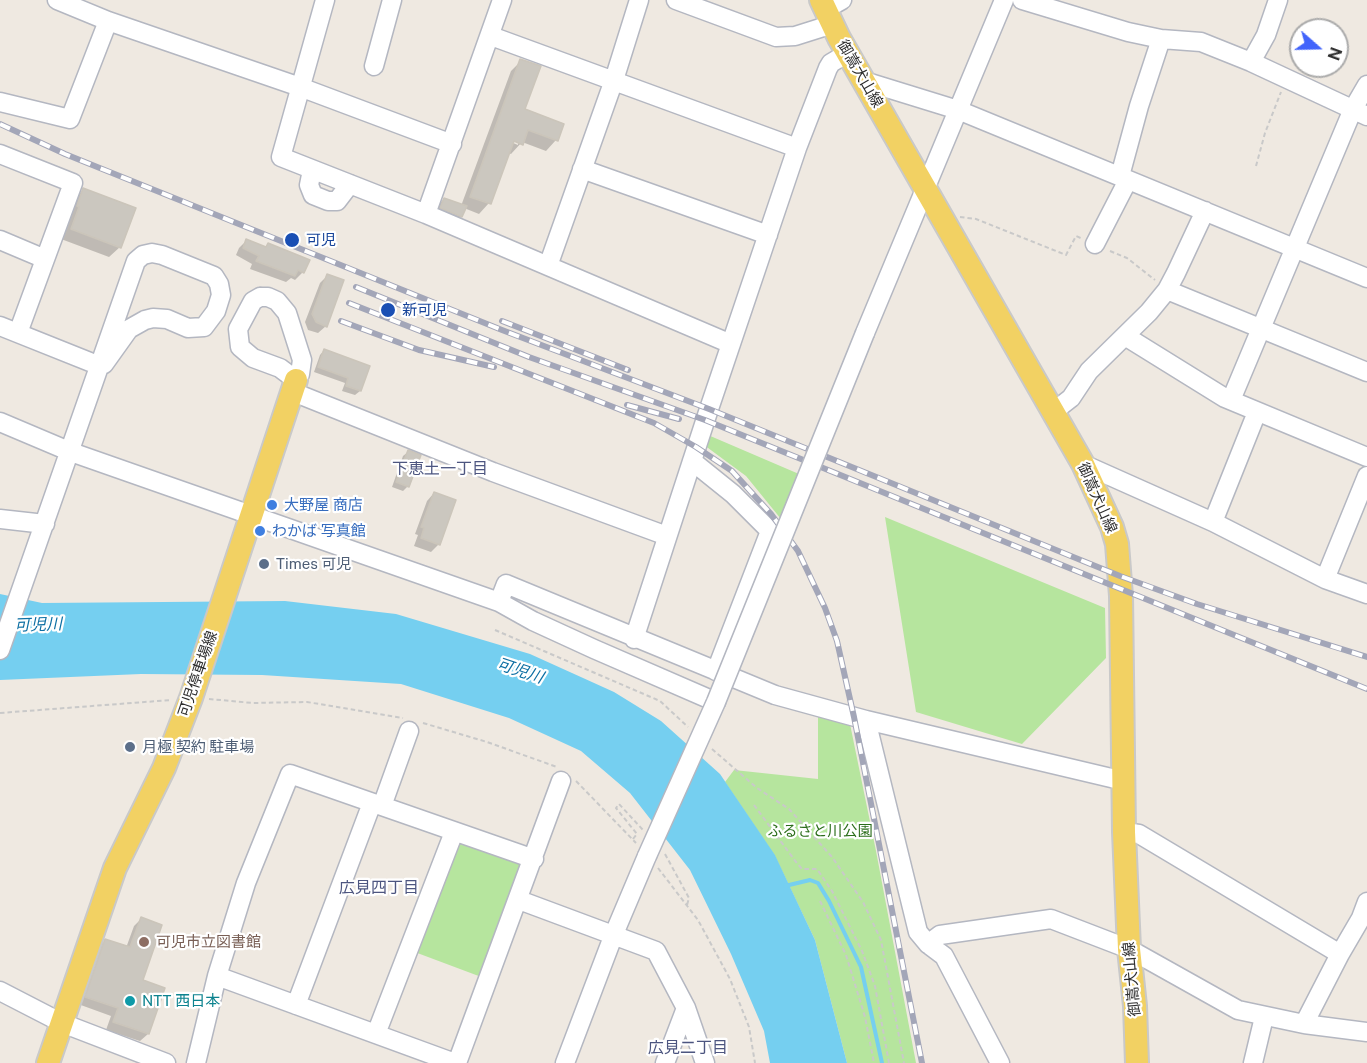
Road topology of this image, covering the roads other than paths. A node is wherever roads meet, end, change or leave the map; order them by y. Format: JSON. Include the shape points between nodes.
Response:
{"nodes":[{"id":1,"x":57,"y":0,"type":"edge"},
{"id":2,"x":325,"y":0,"type":"edge"},
{"id":3,"x":392,"y":0,"type":"edge"},
{"id":4,"x":502,"y":0,"type":"edge"},
{"id":5,"x":639,"y":0,"type":"edge"},
{"id":6,"x":676,"y":0,"type":"edge"},
{"id":7,"x":1004,"y":0,"type":"edge"},
{"id":8,"x":1278,"y":0,"type":"edge"},
{"id":9,"x":1031,"y":1,"type":"edge"},
{"id":10,"x":831,"y":8,"type":"edge"},
{"id":11,"x":108,"y":21,"type":"junction"},
{"id":12,"x":490,"y":36,"type":"junction"},
{"id":13,"x":1161,"y":39,"type":"junction"},
{"id":14,"x":848,"y":54,"type":"junction"},
{"id":15,"x":1251,"y":62,"type":"junction"},
{"id":16,"x":374,"y":66,"type":"dead end"},
{"id":17,"x":614,"y":81,"type":"junction"},
{"id":18,"x":864,"y":81,"type":"junction"},
{"id":19,"x":1367,"y":85,"type":"edge"},
{"id":20,"x":300,"y":87,"type":"junction"},
{"id":21,"x":0,"y":102,"type":"edge"},
{"id":22,"x":958,"y":111,"type":"junction"},
{"id":23,"x":1360,"y":112,"type":"edge"},
{"id":24,"x":452,"y":144,"type":"junction"},
{"id":25,"x":797,"y":148,"type":"junction"},
{"id":26,"x":0,"y":154,"type":"edge"},
{"id":27,"x":582,"y":169,"type":"junction"},
{"id":28,"x":1124,"y":178,"type":"junction"},
{"id":29,"x":926,"y":188,"type":"junction"},
{"id":30,"x":1205,"y":211,"type":"junction"},
{"id":31,"x":426,"y":214,"type":"junction"},
{"id":32,"x":768,"y":235,"type":"junction"},
{"id":33,"x":0,"y":240,"type":"edge"},
{"id":34,"x":1095,"y":244,"type":"road end"},
{"id":35,"x":1296,"y":248,"type":"junction"},
{"id":36,"x":45,"y":259,"type":"junction"},
{"id":37,"x":548,"y":266,"type":"junction"},
{"id":38,"x":1367,"y":278,"type":"edge"},
{"id":39,"x":1167,"y":290,"type":"junction"},
{"id":40,"x":125,"y":292,"type":"junction"},
{"id":41,"x":146,"y":320,"type":"junction"},
{"id":42,"x":0,"y":326,"type":"edge"},
{"id":43,"x":1261,"y":329,"type":"junction"},
{"id":44,"x":18,"y":333,"type":"junction"},
{"id":45,"x":1125,"y":336,"type":"junction"},
{"id":46,"x":297,"y":343,"type":"junction"},
{"id":47,"x":731,"y":344,"type":"junction"},
{"id":48,"x":264,"y":363,"type":"junction"},
{"id":49,"x":100,"y":366,"type":"junction"},
{"id":50,"x":1367,"y":372,"type":"edge"},
{"id":51,"x":295,"y":386,"type":"junction"},
{"id":52,"x":1231,"y":400,"type":"junction"},
{"id":53,"x":1053,"y":412,"type":"junction"},
{"id":54,"x":1257,"y":412,"type":"junction"},
{"id":55,"x":0,"y":422,"type":"edge"},
{"id":56,"x":71,"y":452,"type":"junction"},
{"id":57,"x":1367,"y":457,"type":"edge"},
{"id":58,"x":692,"y":460,"type":"junction"},
{"id":59,"x":1083,"y":464,"type":"junction"},
{"id":60,"x":1367,"y":476,"type":"edge"},
{"id":61,"x":252,"y":516,"type":"junction"},
{"id":62,"x":0,"y":519,"type":"edge"},
{"id":63,"x":1213,"y":522,"type":"junction"},
{"id":64,"x":45,"y":524,"type":"junction"},
{"id":65,"x":667,"y":536,"type":"junction"},
{"id":66,"x":1325,"y":579,"type":"junction"},
{"id":67,"x":1367,"y":594,"type":"edge"},
{"id":68,"x":499,"y":602,"type":"junction"},
{"id":69,"x":634,"y":639,"type":"junction"},
{"id":70,"x":0,"y":650,"type":"edge"},
{"id":71,"x":716,"y":671,"type":"junction"},
{"id":72,"x":716,"y":702,"type":"junction"},
{"id":73,"x":866,"y":720,"type":"junction"},
{"id":74,"x":412,"y":724,"type":"road end"},
{"id":75,"x":566,"y":776,"type":"road end"},
{"id":76,"x":1124,"y":781,"type":"junction"},
{"id":77,"x":377,"y":805,"type":"junction"},
{"id":78,"x":454,"y":832,"type":"junction"},
{"id":79,"x":1124,"y":832,"type":"junction"},
{"id":80,"x":534,"y":859,"type":"junction"},
{"id":81,"x":519,"y":900,"type":"junction"},
{"id":82,"x":1367,"y":902,"type":"edge"},
{"id":83,"x":614,"y":934,"type":"junction"},
{"id":84,"x":928,"y":944,"type":"junction"},
{"id":85,"x":1129,"y":949,"type":"junction"},
{"id":86,"x":1340,"y":954,"type":"junction"},
{"id":87,"x":217,"y":976,"type":"junction"},
{"id":88,"x":0,"y":991,"type":"edge"},
{"id":89,"x":296,"y":1005,"type":"junction"},
{"id":90,"x":686,"y":1008,"type":"junction"},
{"id":91,"x":1264,"y":1017,"type":"junction"},
{"id":92,"x":62,"y":1023,"type":"junction"},
{"id":93,"x":1304,"y":1024,"type":"junction"},
{"id":94,"x":1367,"y":1032,"type":"edge"},
{"id":95,"x":376,"y":1034,"type":"junction"},
{"id":96,"x":48,"y":1063,"type":"edge"},
{"id":97,"x":166,"y":1063,"type":"edge"},
{"id":98,"x":196,"y":1063,"type":"edge"},
{"id":99,"x":456,"y":1063,"type":"edge"},
{"id":100,"x":565,"y":1063,"type":"edge"},
{"id":101,"x":664,"y":1063,"type":"edge"},
{"id":102,"x":705,"y":1063,"type":"edge"},
{"id":103,"x":1000,"y":1063,"type":"edge"},
{"id":104,"x":1137,"y":1063,"type":"edge"},
{"id":105,"x":1253,"y":1063,"type":"edge"}],
"edges":[{"from":1,"to":11,"type":"street"},
{"from":2,"to":20,"type":"street"},
{"from":3,"to":16,"type":"street"},
{"from":4,"to":12,"type":"street"},
{"from":5,"to":17,"type":"street"},
{"from":6,"to":10,"type":"street","via":[[776,37],[795,36]]},
{"from":7,"to":22,"type":"street"},
{"from":8,"to":15,"type":"street"},
{"from":9,"to":13,"type":"street"},
{"from":10,"to":14,"type":"main road","name":"御嵩犬山線"},
{"from":11,"to":20,"type":"street"},
{"from":11,"to":21,"type":"street","via":[[70,119]]},
{"from":12,"to":17,"type":"street"},
{"from":12,"to":24,"type":"street"},
{"from":13,"to":15,"type":"street","via":[[1201,42]]},
{"from":13,"to":28,"type":"street","via":[[1138,106]]},
{"from":14,"to":18,"type":"main road","name":"御嵩犬山線"},
{"from":14,"to":25,"type":"street","via":[[828,68]]},
{"from":15,"to":23,"type":"street"},
{"from":17,"to":25,"type":"street"},
{"from":17,"to":27,"type":"street"},
{"from":18,"to":22,"type":"street"},
{"from":18,"to":29,"type":"main road","name":"御嵩犬山線"},
{"from":19,"to":23,"type":"street"},
{"from":20,"to":24,"type":"street"},
{"from":20,"to":31,"type":"street","via":[[281,157]]},
{"from":22,"to":28,"type":"street"},
{"from":22,"to":29,"type":"street"},
{"from":23,"to":35,"type":"street"},
{"from":24,"to":31,"type":"street"},
{"from":25,"to":32,"type":"street"},
{"from":26,"to":36,"type":"street","via":[[73,183]]},
{"from":27,"to":32,"type":"street"},
{"from":27,"to":37,"type":"street"},
{"from":28,"to":30,"type":"street"},
{"from":28,"to":34,"type":"street"},
{"from":29,"to":53,"type":"main road","name":"御嵩犬山線"},
{"from":29,"to":72,"type":"street","bridge":true},
{"from":30,"to":35,"type":"street"},
{"from":30,"to":39,"type":"street"},
{"from":31,"to":37,"type":"street"},
{"from":32,"to":47,"type":"street"},
{"from":33,"to":36,"type":"street"},
{"from":35,"to":38,"type":"street"},
{"from":35,"to":43,"type":"street"},
{"from":36,"to":44,"type":"street"},
{"from":37,"to":47,"type":"street"},
{"from":39,"to":43,"type":"street"},
{"from":39,"to":45,"type":"street"},
{"from":40,"to":41,"type":"street","via":[[131,310]]},
{"from":40,"to":41,"type":"street","via":[[136,261],[152,254],[214,276],[219,284],[221,295],[216,311],[204,327],[188,327],[167,319]]},
{"from":40,"to":49,"type":"street"},
{"from":41,"to":49,"type":"street","via":[[129,328]]},
{"from":42,"to":44,"type":"street"},
{"from":43,"to":50,"type":"street"},
{"from":43,"to":52,"type":"street"},
{"from":44,"to":49,"type":"street"},
{"from":45,"to":52,"type":"street"},
{"from":45,"to":53,"type":"street","via":[[1089,371],[1071,398]]},
{"from":46,"to":48,"type":"street","via":[[288,360]]},
{"from":46,"to":48,"type":"street","via":[[283,306],[268,297],[253,301],[238,329],[238,339],[247,354]]},
{"from":46,"to":51,"type":"street","via":[[302,360]]},
{"from":47,"to":58,"type":"street"},
{"from":48,"to":51,"type":"street","via":[[280,368]]},
{"from":49,"to":56,"type":"street"},
{"from":51,"to":61,"type":"main road","name":"可児停車場線"},
{"from":51,"to":65,"type":"street","via":[[493,472]]},
{"from":52,"to":54,"type":"street"},
{"from":53,"to":59,"type":"main road","name":"御嵩犬山線"},
{"from":54,"to":57,"type":"street"},
{"from":54,"to":63,"type":"street"},
{"from":55,"to":56,"type":"street"},
{"from":56,"to":61,"type":"street"},
{"from":56,"to":64,"type":"street"},
{"from":58,"to":65,"type":"street"},
{"from":58,"to":71,"type":"street","via":[[770,531]]},
{"from":59,"to":63,"type":"street"},
{"from":59,"to":76,"type":"main road","name":"御嵩犬山線","via":[[1112,527],[1120,563]]},
{"from":60,"to":66,"type":"street"},
{"from":61,"to":68,"type":"street"},
{"from":61,"to":92,"type":"main road","name":"可児停車場線","via":[[191,698],[164,768],[115,868]]},
{"from":62,"to":64,"type":"street"},
{"from":63,"to":66,"type":"street"},
{"from":64,"to":70,"type":"street"},
{"from":65,"to":69,"type":"street"},
{"from":66,"to":67,"type":"street"},
{"from":68,"to":69,"type":"street","via":[[506,584]]},
{"from":68,"to":72,"type":"street","via":[[533,621]]},
{"from":69,"to":71,"type":"street"},
{"from":71,"to":73,"type":"street","via":[[775,695]]},
{"from":72,"to":83,"type":"street","bridge":true},
{"from":73,"to":76,"type":"street"},
{"from":73,"to":84,"type":"street","via":[[918,932]]},
{"from":74,"to":77,"type":"street"},
{"from":75,"to":80,"type":"street"},
{"from":76,"to":79,"type":"main road","name":"御嵩犬山線"},
{"from":77,"to":78,"type":"street"},
{"from":77,"to":87,"type":"street","via":[[290,774],[246,883]]},
{"from":77,"to":89,"type":"street"},
{"from":78,"to":80,"type":"street"},
{"from":78,"to":95,"type":"street"},
{"from":79,"to":85,"type":"main road","name":"御嵩犬山線"},
{"from":79,"to":86,"type":"street","via":[[1139,834]]},
{"from":80,"to":81,"type":"street"},
{"from":81,"to":83,"type":"street"},
{"from":81,"to":99,"type":"street"},
{"from":82,"to":86,"type":"street"},
{"from":83,"to":90,"type":"street","via":[[656,951]]},
{"from":83,"to":100,"type":"street"},
{"from":84,"to":85,"type":"street","via":[[940,935],[1051,919]]},
{"from":84,"to":103,"type":"street","via":[[944,956]]},
{"from":85,"to":91,"type":"street","via":[[1238,1010]]},
{"from":85,"to":104,"type":"main road","name":"御嵩犬山線"},
{"from":86,"to":93,"type":"street"},
{"from":87,"to":89,"type":"street"},
{"from":87,"to":98,"type":"street"},
{"from":88,"to":92,"type":"street"},
{"from":89,"to":95,"type":"street"},
{"from":90,"to":101,"type":"street"},
{"from":90,"to":102,"type":"street"},
{"from":91,"to":93,"type":"street"},
{"from":91,"to":105,"type":"street"},
{"from":92,"to":96,"type":"main road","name":"可児停車場線"},
{"from":92,"to":97,"type":"street"},
{"from":93,"to":94,"type":"street"},
{"from":95,"to":99,"type":"street"}]}
